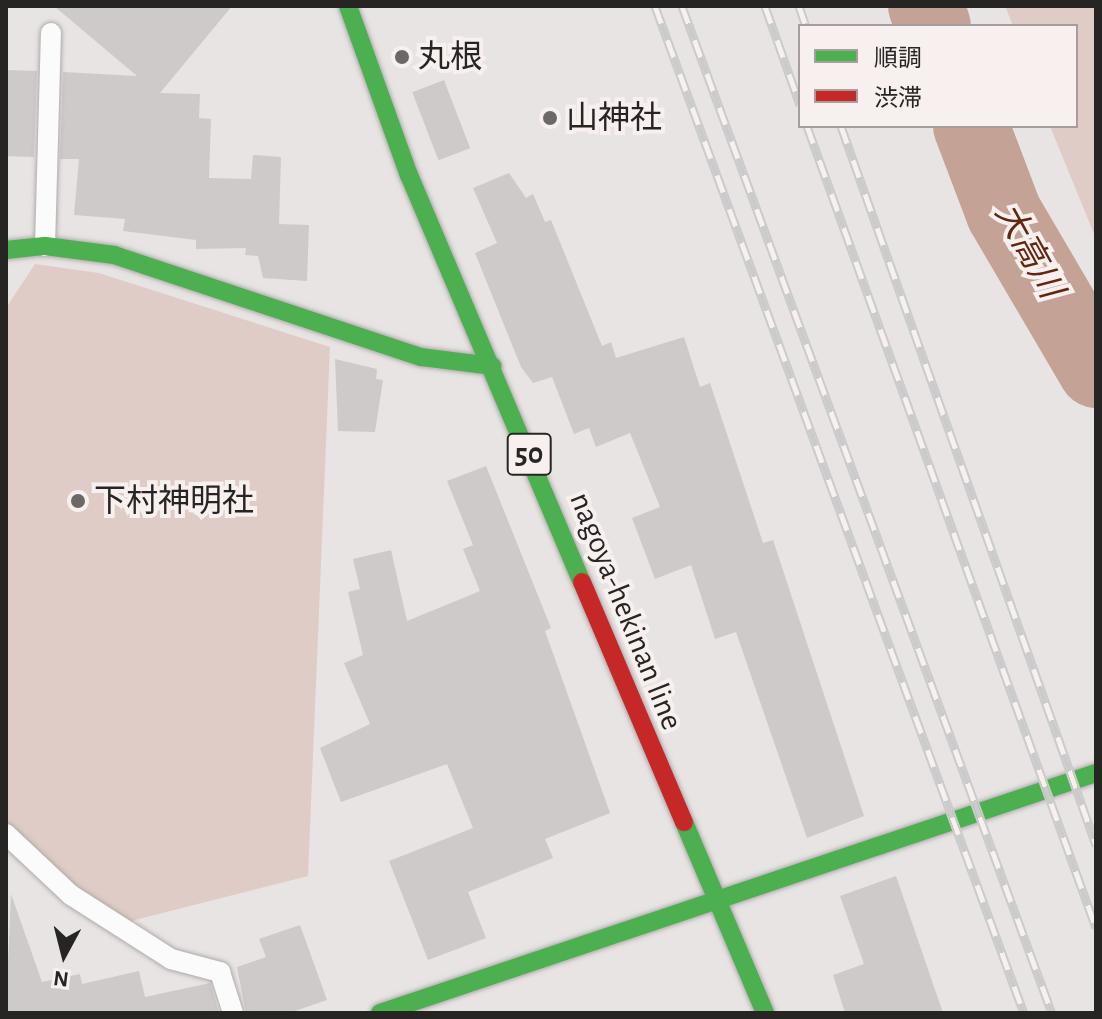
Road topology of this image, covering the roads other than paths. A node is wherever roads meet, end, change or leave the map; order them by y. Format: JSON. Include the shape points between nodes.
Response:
{"nodes":[{"id":1,"x":348,"y":6,"type":"edge"},
{"id":2,"x":51,"y":33,"type":"dead end"},
{"id":3,"x":45,"y":246,"type":"junction"},
{"id":4,"x":6,"y":250,"type":"edge"},
{"id":5,"x":492,"y":366,"type":"junction"},
{"id":6,"x":1096,"y":773,"type":"edge"},
{"id":7,"x":6,"y":834,"type":"edge"},
{"id":8,"x":716,"y":900,"type":"junction"},
{"id":9,"x":233,"y":1013,"type":"edge"},
{"id":10,"x":380,"y":1013,"type":"edge"},
{"id":11,"x":765,"y":1013,"type":"edge"}],
"edges":[{"from":1,"to":5,"type":"street","name":"nagoya-hekinan line","number":"50","via":[[409,175]]},
{"from":2,"to":3,"type":"lane"},
{"from":3,"to":4,"type":"street"},
{"from":3,"to":5,"type":"street","via":[[114,255],[421,357]]},
{"from":5,"to":8,"type":"street","name":"nagoya-hekinan line","number":"50"},
{"from":6,"to":8,"type":"street"},
{"from":7,"to":9,"type":"lane","via":[[71,895],[171,959],[220,972]]},
{"from":8,"to":10,"type":"street"},
{"from":8,"to":11,"type":"street","name":"nagoya-hekinan line","number":"50"}]}
